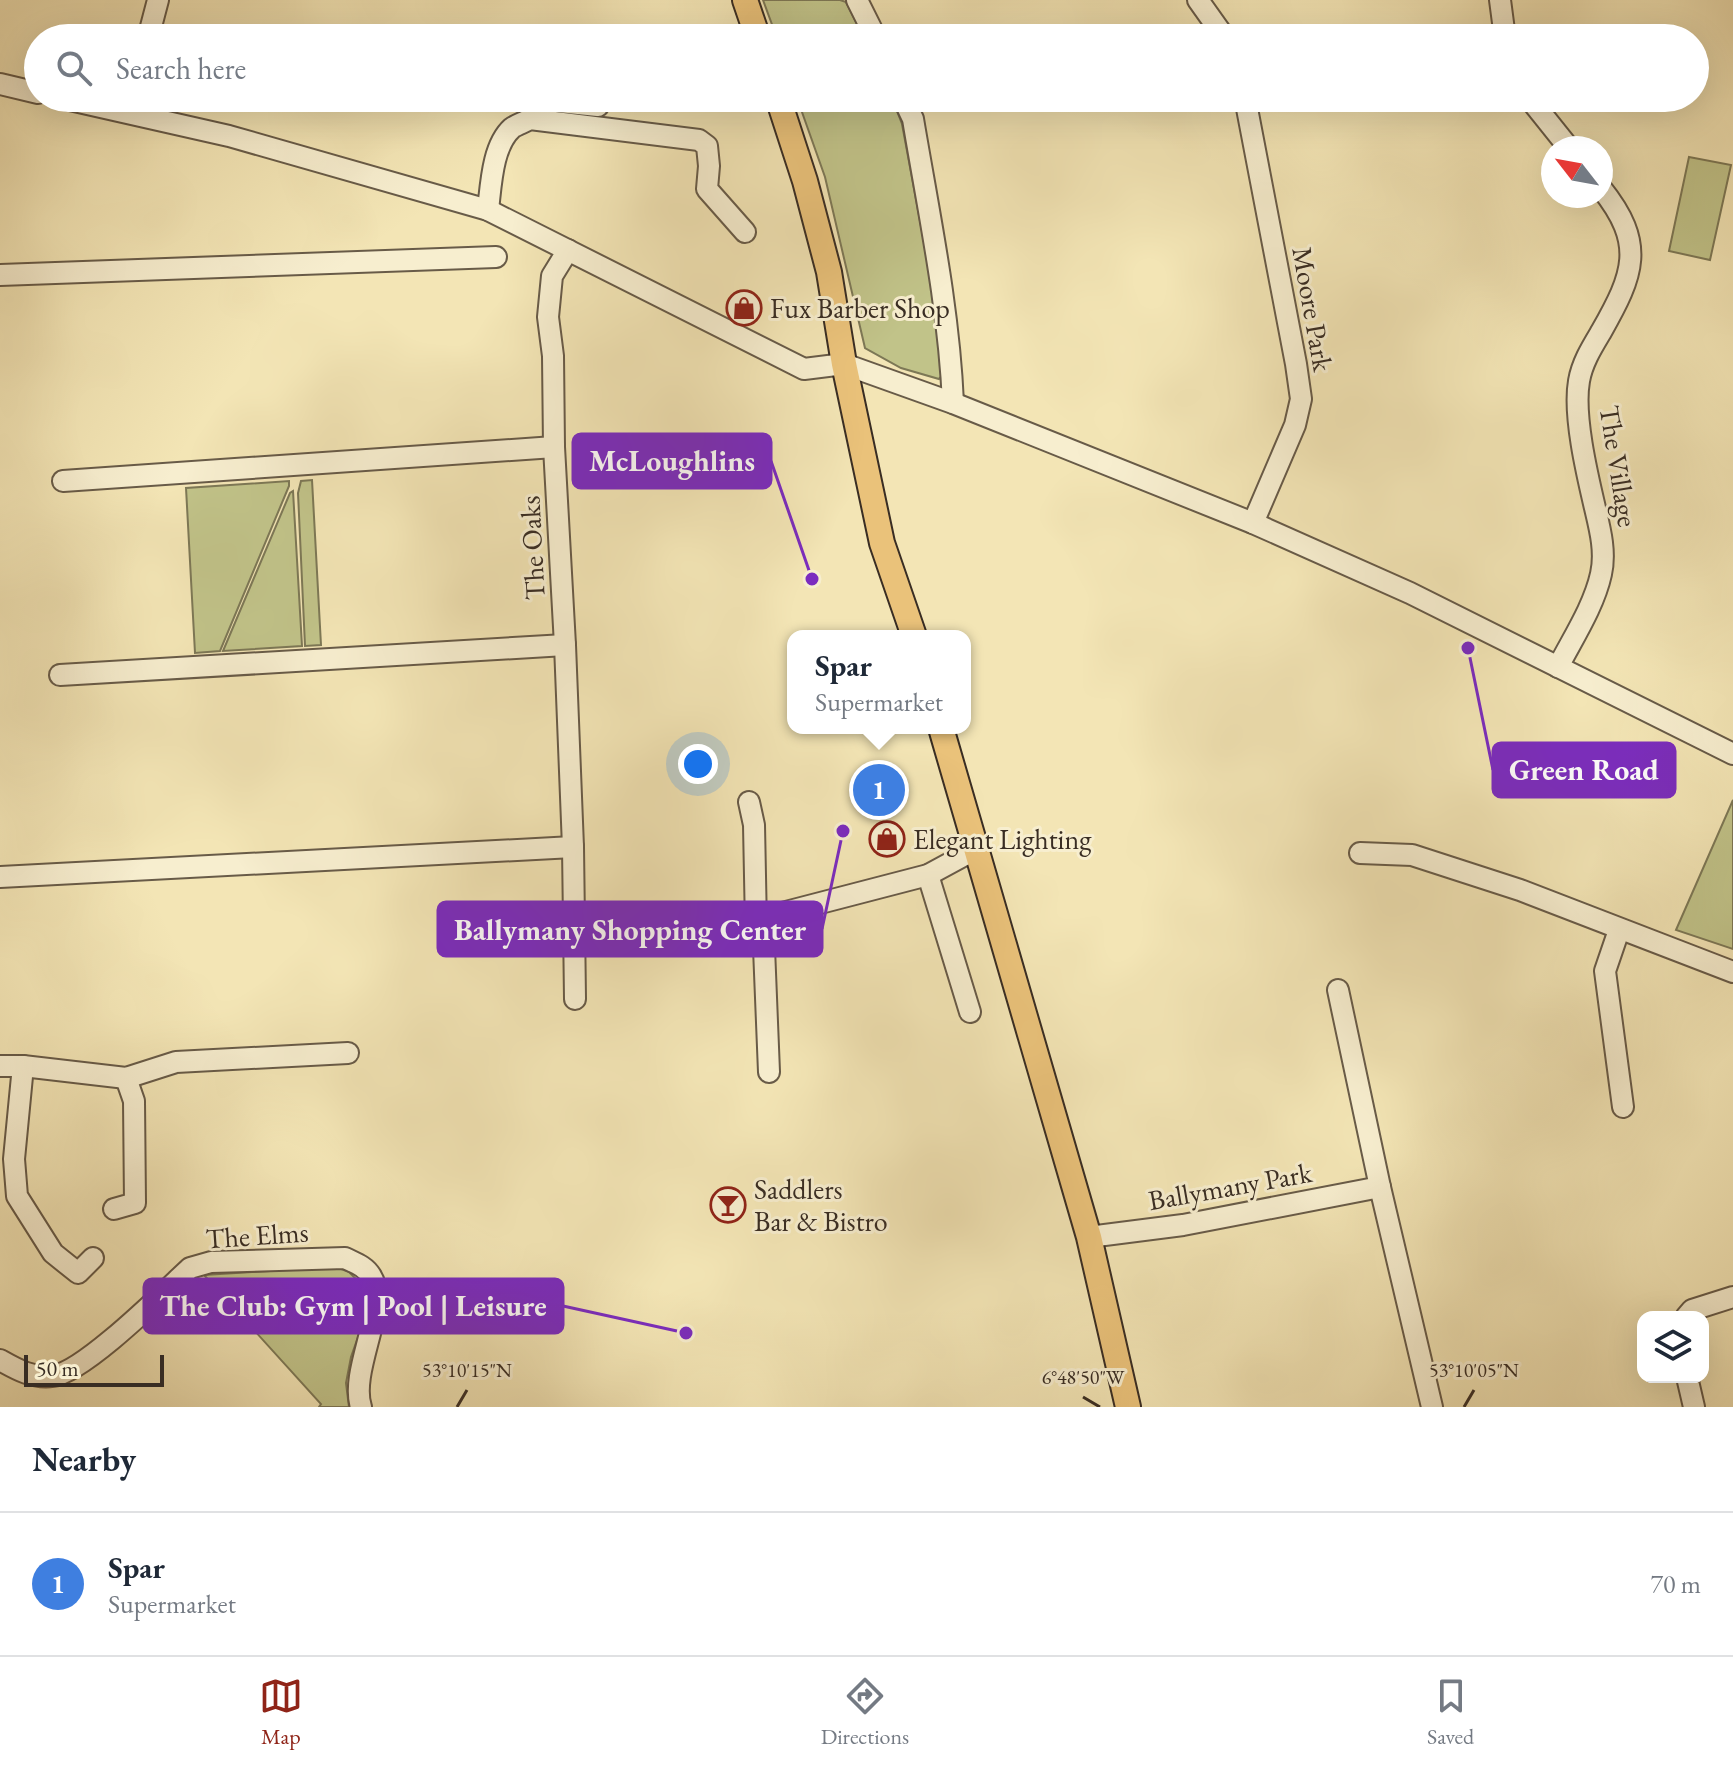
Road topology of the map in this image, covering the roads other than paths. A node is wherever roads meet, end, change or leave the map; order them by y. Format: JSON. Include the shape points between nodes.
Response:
{"nodes":[{"id":1,"x":158,"y":0,"type":"edge"},
{"id":2,"x":745,"y":0,"type":"edge"},
{"id":3,"x":857,"y":0,"type":"edge"},
{"id":4,"x":1198,"y":0,"type":"edge"},
{"id":5,"x":1500,"y":0,"type":"edge"},
{"id":6,"x":152,"y":24,"type":"edge"},
{"id":7,"x":753,"y":24,"type":"edge"},
{"id":8,"x":869,"y":24,"type":"edge"},
{"id":9,"x":1215,"y":24,"type":"edge"},
{"id":10,"x":1503,"y":24,"type":"edge"},
{"id":11,"x":0,"y":84,"type":"edge"},
{"id":12,"x":24,"y":90,"type":"edge"},
{"id":13,"x":155,"y":112,"type":"edge"},
{"id":14,"x":783,"y":112,"type":"edge"},
{"id":15,"x":910,"y":112,"type":"edge"},
{"id":16,"x":1248,"y":112,"type":"edge"},
{"id":17,"x":1540,"y":112,"type":"edge"},
{"id":18,"x":1559,"y":136,"type":"edge"},
{"id":19,"x":1613,"y":207,"type":"edge"},
{"id":20,"x":488,"y":210,"type":"junction"},
{"id":21,"x":745,"y":232,"type":"dead end"},
{"id":22,"x":568,"y":250,"type":"junction"},
{"id":23,"x":496,"y":257,"type":"dead end"},
{"id":24,"x":0,"y":275,"type":"edge"},
{"id":25,"x":844,"y":364,"type":"junction"},
{"id":26,"x":953,"y":403,"type":"junction"},
{"id":27,"x":554,"y":447,"type":"junction"},
{"id":28,"x":63,"y":481,"type":"dead end"},
{"id":29,"x":1253,"y":523,"type":"junction"},
{"id":30,"x":912,"y":630,"type":"edge"},
{"id":31,"x":565,"y":645,"type":"junction"},
{"id":32,"x":1558,"y":667,"type":"junction"},
{"id":33,"x":60,"y":675,"type":"dead end"},
{"id":34,"x":943,"y":734,"type":"edge"},
{"id":35,"x":1733,"y":754,"type":"edge"},
{"id":36,"x":749,"y":802,"type":"dead end"},
{"id":37,"x":573,"y":847,"type":"junction"},
{"id":38,"x":976,"y":849,"type":"junction"},
{"id":39,"x":1360,"y":853,"type":"dead end"},
{"id":40,"x":928,"y":875,"type":"junction"},
{"id":41,"x":0,"y":877,"type":"edge"},
{"id":42,"x":760,"y":925,"type":"junction"},
{"id":43,"x":1619,"y":930,"type":"junction"},
{"id":44,"x":701,"y":932,"type":"dead end"},
{"id":45,"x":1733,"y":972,"type":"edge"},
{"id":46,"x":1338,"y":990,"type":"dead end"},
{"id":47,"x":575,"y":999,"type":"dead end"},
{"id":48,"x":970,"y":1012,"type":"dead end"},
{"id":49,"x":348,"y":1053,"type":"dead end"},
{"id":50,"x":0,"y":1066,"type":"edge"},
{"id":51,"x":23,"y":1066,"type":"junction"},
{"id":52,"x":769,"y":1072,"type":"dead end"},
{"id":53,"x":126,"y":1078,"type":"junction"},
{"id":54,"x":1623,"y":1107,"type":"dead end"},
{"id":55,"x":1380,"y":1187,"type":"junction"},
{"id":56,"x":114,"y":1209,"type":"dead end"},
{"id":57,"x":1089,"y":1237,"type":"junction"},
{"id":58,"x":93,"y":1258,"type":"dead end"},
{"id":59,"x":1733,"y":1297,"type":"edge"},
{"id":60,"x":1691,"y":1311,"type":"edge"},
{"id":61,"x":0,"y":1360,"type":"edge"},
{"id":62,"x":1688,"y":1383,"type":"edge"},
{"id":63,"x":361,"y":1407,"type":"edge"},
{"id":64,"x":1128,"y":1407,"type":"edge"},
{"id":65,"x":1432,"y":1407,"type":"edge"},
{"id":66,"x":1694,"y":1407,"type":"edge"}],
"edges":[{"from":1,"to":6,"type":"street"},
{"from":2,"to":7,"type":"main road"},
{"from":3,"to":8,"type":"street"},
{"from":4,"to":9,"type":"street"},
{"from":5,"to":10,"type":"street"},
{"from":11,"to":12,"type":"street"},
{"from":13,"to":20,"type":"street"},
{"from":14,"to":25,"type":"main road","via":[[829,272]]},
{"from":15,"to":26,"type":"street","via":[[942,284]]},
{"from":16,"to":29,"type":"street","name":"Moore Park","via":[[1301,399]]},
{"from":17,"to":18,"type":"street"},
{"from":19,"to":32,"type":"street","name":"The Village","via":[[1632,251],[1627,283],[1578,382],[1580,435],[1603,544],[1602,573]]},
{"from":20,"to":21,"type":"street","via":[[501,147],[512,129],[530,119],[699,140],[707,146],[707,189]]},
{"from":20,"to":22,"type":"street"},
{"from":22,"to":25,"type":"street","via":[[804,369]]},
{"from":22,"to":27,"type":"street","name":"The Oaks","via":[[552,276],[548,317]]},
{"from":23,"to":24,"type":"street"},
{"from":25,"to":26,"type":"street"},
{"from":25,"to":30,"type":"main road","via":[[882,543]]},
{"from":26,"to":29,"type":"street"},
{"from":27,"to":28,"type":"street"},
{"from":27,"to":31,"type":"street","name":"The Oaks"},
{"from":29,"to":32,"type":"street"},
{"from":31,"to":33,"type":"street"},
{"from":31,"to":37,"type":"street","name":"The Oaks"},
{"from":32,"to":35,"type":"street"},
{"from":34,"to":38,"type":"main road"},
{"from":36,"to":42,"type":"street"},
{"from":37,"to":41,"type":"street"},
{"from":37,"to":47,"type":"street","name":"The Oaks"},
{"from":38,"to":40,"type":"street"},
{"from":38,"to":57,"type":"main road"},
{"from":39,"to":43,"type":"street","via":[[1412,855]]},
{"from":40,"to":42,"type":"street","via":[[778,914]]},
{"from":40,"to":48,"type":"street"},
{"from":42,"to":44,"type":"street"},
{"from":42,"to":52,"type":"street"},
{"from":43,"to":45,"type":"street"},
{"from":43,"to":54,"type":"street","via":[[1605,971]]},
{"from":46,"to":55,"type":"street"},
{"from":49,"to":53,"type":"street","via":[[176,1062]]},
{"from":50,"to":51,"type":"street"},
{"from":51,"to":53,"type":"street"},
{"from":51,"to":58,"type":"street","via":[[14,1159],[17,1196],[53,1253],[78,1273]]},
{"from":53,"to":56,"type":"street","via":[[134,1101],[135,1203]]},
{"from":55,"to":57,"type":"street","name":"Ballymany Park","via":[[1183,1225]]},
{"from":55,"to":65,"type":"street"},
{"from":57,"to":64,"type":"main road"},
{"from":59,"to":60,"type":"street"},
{"from":61,"to":63,"type":"street","name":"The Elms","via":[[32,1376],[55,1376],[82,1364],[190,1268],[211,1262],[345,1258],[373,1278],[371,1330],[359,1375]]},
{"from":62,"to":66,"type":"street"}]}
